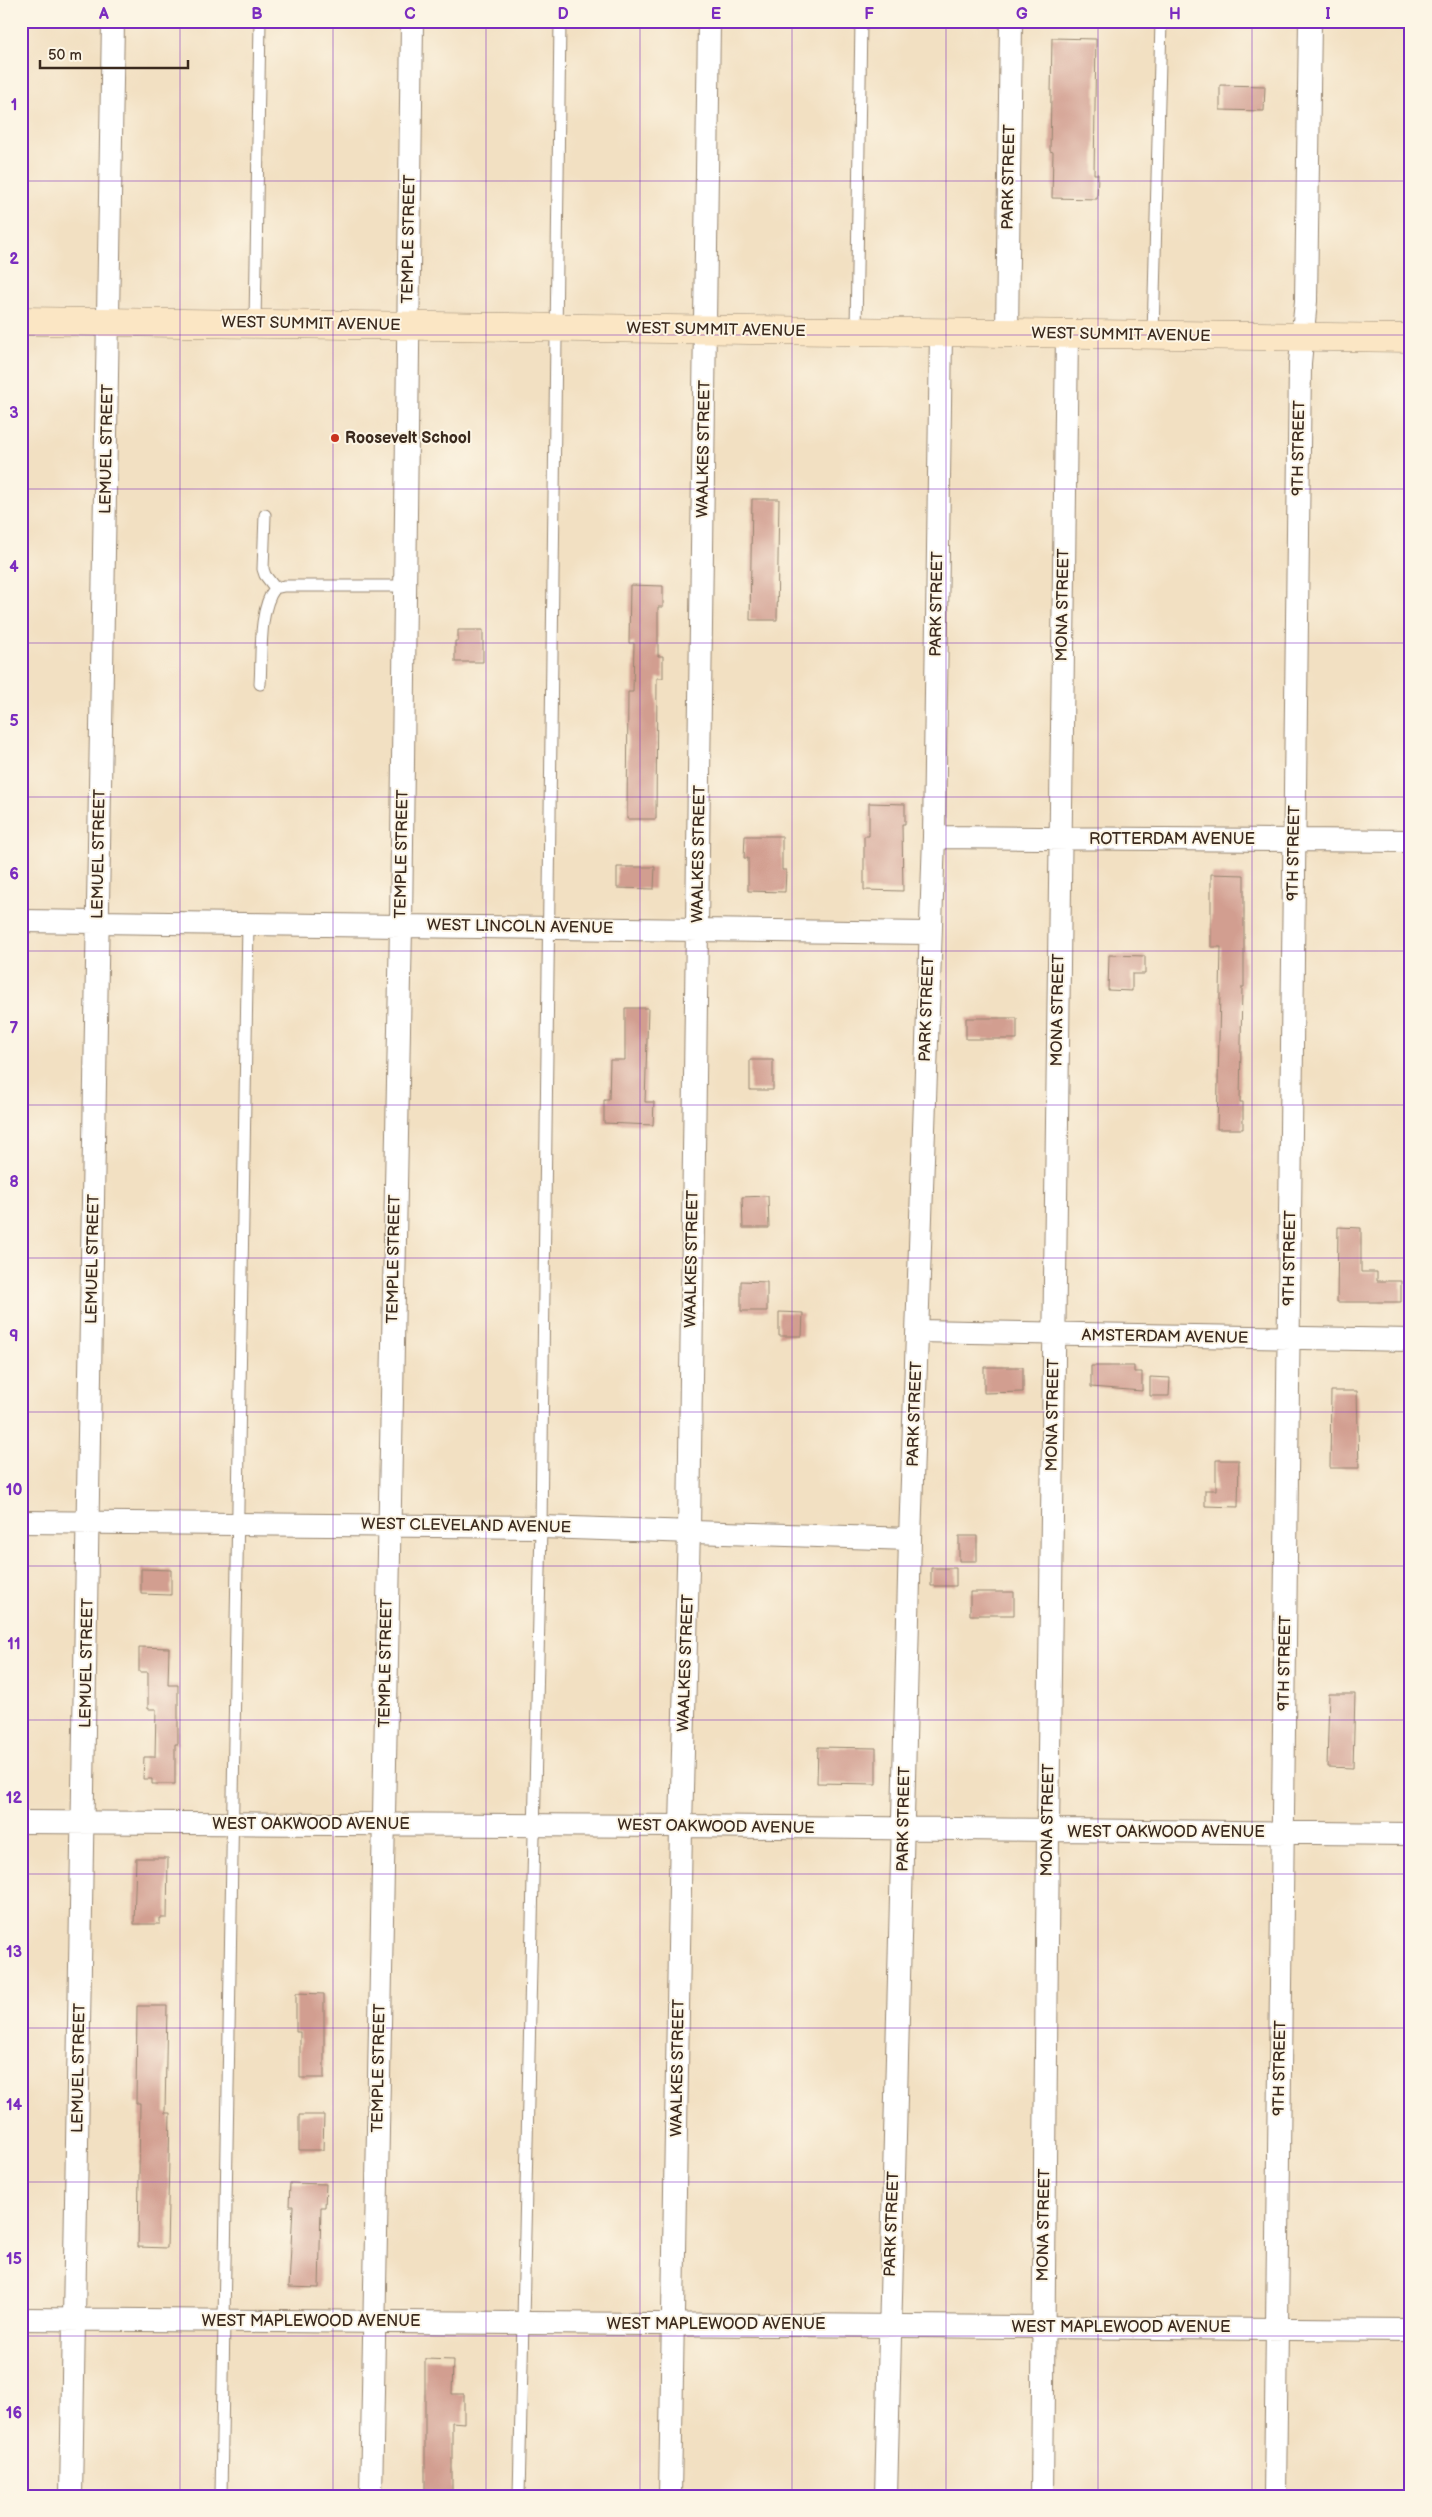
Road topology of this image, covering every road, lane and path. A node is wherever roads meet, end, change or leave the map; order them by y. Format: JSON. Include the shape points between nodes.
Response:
{"nodes":[{"id":1,"x":112,"y":21,"type":"edge"},
{"id":2,"x":260,"y":21,"type":"edge"},
{"id":3,"x":412,"y":21,"type":"edge"},
{"id":4,"x":560,"y":21,"type":"edge"},
{"id":5,"x":709,"y":21,"type":"edge"},
{"id":6,"x":861,"y":21,"type":"edge"},
{"id":7,"x":1010,"y":21,"type":"edge"},
{"id":8,"x":1161,"y":21,"type":"edge"},
{"id":9,"x":1310,"y":21,"type":"edge"},
{"id":10,"x":21,"y":321,"type":"edge"},
{"id":11,"x":109,"y":322,"type":"junction"},
{"id":12,"x":256,"y":322,"type":"junction"},
{"id":13,"x":408,"y":325,"type":"junction"},
{"id":14,"x":556,"y":328,"type":"junction"},
{"id":15,"x":705,"y":330,"type":"junction"},
{"id":16,"x":856,"y":331,"type":"junction"},
{"id":17,"x":941,"y":332,"type":"junction"},
{"id":18,"x":1007,"y":334,"type":"junction"},
{"id":19,"x":1067,"y":334,"type":"junction"},
{"id":20,"x":1153,"y":336,"type":"junction"},
{"id":21,"x":1303,"y":337,"type":"junction"},
{"id":22,"x":1411,"y":338,"type":"edge"},
{"id":23,"x":265,"y":515,"type":"dead end"},
{"id":24,"x":405,"y":586,"type":"junction"},
{"id":25,"x":275,"y":588,"type":"junction"},
{"id":26,"x":260,"y":684,"type":"dead end"},
{"id":27,"x":934,"y":837,"type":"junction"},
{"id":28,"x":1060,"y":838,"type":"junction"},
{"id":29,"x":1294,"y":840,"type":"junction"},
{"id":30,"x":1411,"y":841,"type":"edge"},
{"id":31,"x":21,"y":920,"type":"edge"},
{"id":32,"x":98,"y":922,"type":"junction"},
{"id":33,"x":248,"y":924,"type":"junction"},
{"id":34,"x":401,"y":925,"type":"junction"},
{"id":35,"x":549,"y":928,"type":"junction"},
{"id":36,"x":699,"y":930,"type":"junction"},
{"id":37,"x":929,"y":933,"type":"junction"},
{"id":38,"x":918,"y":1331,"type":"junction"},
{"id":39,"x":1054,"y":1335,"type":"junction"},
{"id":40,"x":1289,"y":1338,"type":"junction"},
{"id":41,"x":1411,"y":1340,"type":"edge"},
{"id":42,"x":21,"y":1522,"type":"edge"},
{"id":43,"x":89,"y":1522,"type":"junction"},
{"id":44,"x":238,"y":1524,"type":"junction"},
{"id":45,"x":388,"y":1525,"type":"junction"},
{"id":46,"x":541,"y":1527,"type":"junction"},
{"id":47,"x":689,"y":1530,"type":"junction"},
{"id":48,"x":910,"y":1539,"type":"junction"},
{"id":49,"x":21,"y":1822,"type":"edge"},
{"id":50,"x":84,"y":1822,"type":"junction"},
{"id":51,"x":234,"y":1824,"type":"junction"},
{"id":52,"x":382,"y":1825,"type":"junction"},
{"id":53,"x":533,"y":1825,"type":"junction"},
{"id":54,"x":681,"y":1826,"type":"junction"},
{"id":55,"x":904,"y":1830,"type":"junction"},
{"id":56,"x":1048,"y":1831,"type":"junction"},
{"id":57,"x":1282,"y":1832,"type":"junction"},
{"id":58,"x":1411,"y":1834,"type":"edge"},
{"id":59,"x":21,"y":2319,"type":"edge"},
{"id":60,"x":74,"y":2319,"type":"junction"},
{"id":61,"x":225,"y":2320,"type":"junction"},
{"id":62,"x":374,"y":2321,"type":"junction"},
{"id":63,"x":523,"y":2322,"type":"junction"},
{"id":64,"x":674,"y":2323,"type":"junction"},
{"id":65,"x":889,"y":2325,"type":"junction"},
{"id":66,"x":1043,"y":2327,"type":"junction"},
{"id":67,"x":1276,"y":2328,"type":"junction"},
{"id":68,"x":1411,"y":2330,"type":"edge"},
{"id":69,"x":71,"y":2496,"type":"edge"},
{"id":70,"x":222,"y":2496,"type":"edge"},
{"id":71,"x":370,"y":2496,"type":"edge"},
{"id":72,"x":519,"y":2496,"type":"edge"},
{"id":73,"x":670,"y":2496,"type":"edge"},
{"id":74,"x":886,"y":2496,"type":"edge"},
{"id":75,"x":1042,"y":2496,"type":"edge"},
{"id":76,"x":1275,"y":2496,"type":"edge"}],
"edges":[{"from":1,"to":11,"type":"street","name":"LEMUEL STREET"},
{"from":2,"to":12,"type":"lane"},
{"from":3,"to":13,"type":"street","name":"TEMPLE STREET"},
{"from":4,"to":14,"type":"lane"},
{"from":5,"to":15,"type":"street","name":"WAALKES STREET"},
{"from":6,"to":16,"type":"lane"},
{"from":7,"to":18,"type":"street","name":"PARK STREET"},
{"from":8,"to":20,"type":"lane"},
{"from":9,"to":21,"type":"street","name":"9TH STREET"},
{"from":10,"to":11,"type":"street","name":"WEST SUMMIT AVENUE"},
{"from":11,"to":12,"type":"street","name":"WEST SUMMIT AVENUE"},
{"from":11,"to":32,"type":"street","name":"LEMUEL STREET"},
{"from":12,"to":13,"type":"street","name":"WEST SUMMIT AVENUE"},
{"from":13,"to":14,"type":"street","name":"WEST SUMMIT AVENUE"},
{"from":13,"to":24,"type":"street","name":"TEMPLE STREET"},
{"from":14,"to":15,"type":"street","name":"WEST SUMMIT AVENUE"},
{"from":14,"to":35,"type":"lane"},
{"from":15,"to":16,"type":"street","name":"WEST SUMMIT AVENUE"},
{"from":15,"to":36,"type":"street","name":"WAALKES STREET"},
{"from":16,"to":17,"type":"street","name":"WEST SUMMIT AVENUE"},
{"from":17,"to":18,"type":"street","name":"WEST SUMMIT AVENUE"},
{"from":17,"to":27,"type":"street","name":"PARK STREET"},
{"from":18,"to":19,"type":"street","name":"WEST SUMMIT AVENUE"},
{"from":19,"to":20,"type":"street","name":"WEST SUMMIT AVENUE"},
{"from":19,"to":28,"type":"street","name":"MONA STREET"},
{"from":20,"to":21,"type":"street","name":"WEST SUMMIT AVENUE"},
{"from":21,"to":22,"type":"street","name":"WEST SUMMIT AVENUE"},
{"from":21,"to":29,"type":"street","name":"9TH STREET","via":[[1300,363]]},
{"from":23,"to":25,"type":"lane","via":[[263,569]]},
{"from":24,"to":25,"type":"lane"},
{"from":24,"to":34,"type":"street","name":"TEMPLE STREET"},
{"from":25,"to":26,"type":"lane","via":[[265,609]]},
{"from":27,"to":28,"type":"street","name":"ROTTERDAM AVENUE"},
{"from":27,"to":37,"type":"street","name":"PARK STREET"},
{"from":28,"to":29,"type":"street","name":"ROTTERDAM AVENUE"},
{"from":28,"to":39,"type":"street","name":"MONA STREET"},
{"from":29,"to":30,"type":"street","name":"ROTTERDAM AVENUE"},
{"from":29,"to":40,"type":"street","name":"9TH STREET"},
{"from":31,"to":32,"type":"street","name":"WEST LINCOLN AVENUE"},
{"from":32,"to":33,"type":"street","name":"WEST LINCOLN AVENUE"},
{"from":32,"to":43,"type":"street","name":"LEMUEL STREET"},
{"from":33,"to":34,"type":"street","name":"WEST LINCOLN AVENUE"},
{"from":33,"to":44,"type":"lane"},
{"from":34,"to":35,"type":"street","name":"WEST LINCOLN AVENUE"},
{"from":34,"to":45,"type":"street","name":"TEMPLE STREET"},
{"from":35,"to":36,"type":"street","name":"WEST LINCOLN AVENUE"},
{"from":35,"to":46,"type":"lane"},
{"from":36,"to":37,"type":"street","name":"WEST LINCOLN AVENUE"},
{"from":36,"to":47,"type":"street","name":"WAALKES STREET"},
{"from":37,"to":38,"type":"street","name":"PARK STREET"},
{"from":38,"to":39,"type":"street","name":"AMSTERDAM AVENUE"},
{"from":38,"to":48,"type":"street","name":"PARK STREET"},
{"from":39,"to":40,"type":"street","name":"AMSTERDAM AVENUE"},
{"from":39,"to":56,"type":"street","name":"MONA STREET"},
{"from":40,"to":41,"type":"street","name":"AMSTERDAM AVENUE"},
{"from":40,"to":57,"type":"street","name":"9TH STREET"},
{"from":42,"to":43,"type":"street","name":"WEST CLEVELAND AVENUE"},
{"from":43,"to":44,"type":"street","name":"WEST CLEVELAND AVENUE"},
{"from":43,"to":50,"type":"street","name":"LEMUEL STREET"},
{"from":44,"to":45,"type":"street","name":"WEST CLEVELAND AVENUE"},
{"from":44,"to":51,"type":"lane"},
{"from":45,"to":46,"type":"street","name":"WEST CLEVELAND AVENUE"},
{"from":45,"to":52,"type":"street","name":"TEMPLE STREET"},
{"from":46,"to":47,"type":"street","name":"WEST CLEVELAND AVENUE"},
{"from":46,"to":53,"type":"lane"},
{"from":47,"to":48,"type":"street","name":"WEST CLEVELAND AVENUE"},
{"from":47,"to":54,"type":"street","name":"WAALKES STREET"},
{"from":48,"to":55,"type":"street","name":"PARK STREET"},
{"from":49,"to":50,"type":"street","name":"WEST OAKWOOD AVENUE"},
{"from":50,"to":51,"type":"street","name":"WEST OAKWOOD AVENUE"},
{"from":50,"to":60,"type":"street","name":"LEMUEL STREET"},
{"from":51,"to":52,"type":"street","name":"WEST OAKWOOD AVENUE"},
{"from":51,"to":61,"type":"lane"},
{"from":52,"to":53,"type":"street","name":"WEST OAKWOOD AVENUE"},
{"from":52,"to":62,"type":"street","name":"TEMPLE STREET"},
{"from":53,"to":54,"type":"street","name":"WEST OAKWOOD AVENUE"},
{"from":53,"to":63,"type":"lane"},
{"from":54,"to":55,"type":"street","name":"WEST OAKWOOD AVENUE"},
{"from":54,"to":64,"type":"street","name":"WAALKES STREET"},
{"from":55,"to":56,"type":"street","name":"WEST OAKWOOD AVENUE"},
{"from":55,"to":65,"type":"street","name":"PARK STREET"},
{"from":56,"to":57,"type":"street","name":"WEST OAKWOOD AVENUE"},
{"from":56,"to":66,"type":"street","name":"MONA STREET"},
{"from":57,"to":58,"type":"street","name":"WEST OAKWOOD AVENUE"},
{"from":57,"to":67,"type":"street","name":"9TH STREET"},
{"from":59,"to":60,"type":"street","name":"WEST MAPLEWOOD AVENUE"},
{"from":60,"to":61,"type":"street","name":"WEST MAPLEWOOD AVENUE"},
{"from":60,"to":69,"type":"street","name":"LEMUEL STREET"},
{"from":61,"to":62,"type":"street","name":"WEST MAPLEWOOD AVENUE"},
{"from":61,"to":70,"type":"lane"},
{"from":62,"to":63,"type":"street","name":"WEST MAPLEWOOD AVENUE"},
{"from":62,"to":71,"type":"street","name":"TEMPLE STREET"},
{"from":63,"to":64,"type":"street","name":"WEST MAPLEWOOD AVENUE"},
{"from":63,"to":72,"type":"lane"},
{"from":64,"to":65,"type":"street","name":"WEST MAPLEWOOD AVENUE"},
{"from":64,"to":73,"type":"street","name":"WAALKES STREET"},
{"from":65,"to":66,"type":"street","name":"WEST MAPLEWOOD AVENUE"},
{"from":65,"to":74,"type":"street","name":"PARK STREET"},
{"from":66,"to":67,"type":"street","name":"WEST MAPLEWOOD AVENUE"},
{"from":66,"to":75,"type":"street","name":"MONA STREET"},
{"from":67,"to":68,"type":"street","name":"WEST MAPLEWOOD AVENUE"},
{"from":67,"to":76,"type":"street","name":"9TH STREET"}]}
